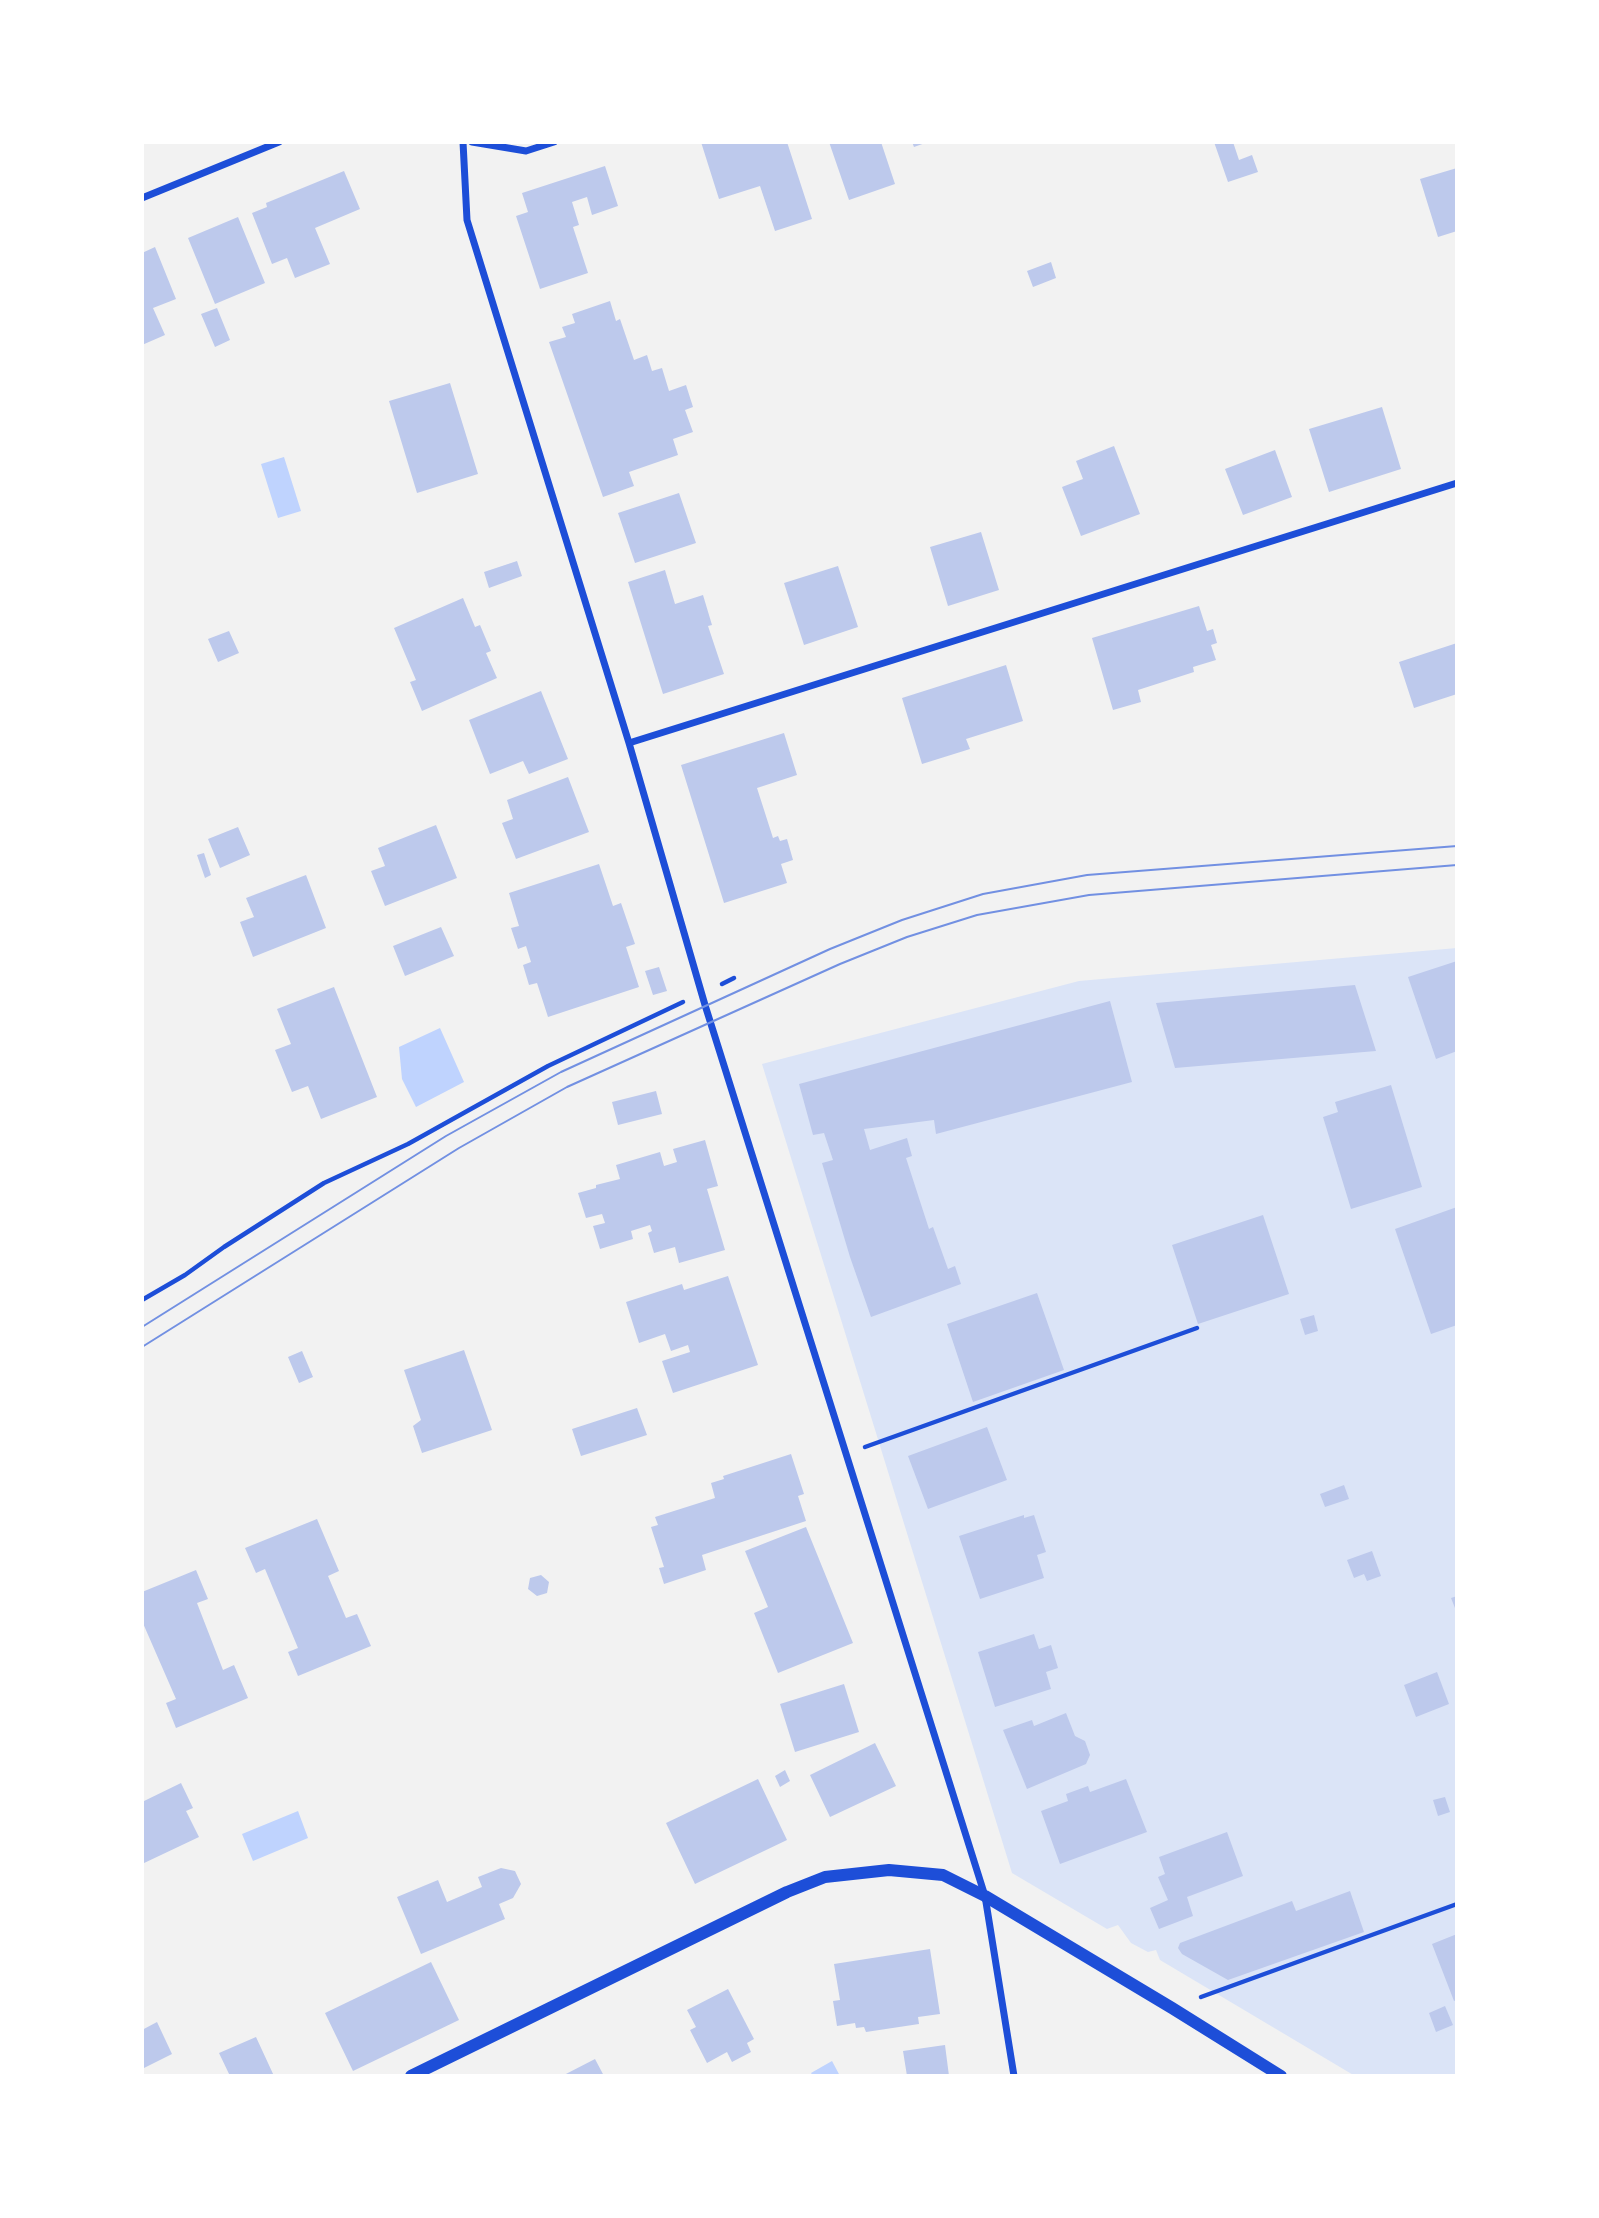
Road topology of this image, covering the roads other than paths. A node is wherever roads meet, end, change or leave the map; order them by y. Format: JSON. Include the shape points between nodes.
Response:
{"nodes":[{"id":1,"x":279,"y":142,"type":"edge"},
{"id":2,"x":463,"y":142,"type":"edge"},
{"id":3,"x":472,"y":142,"type":"edge"},
{"id":4,"x":554,"y":142,"type":"edge"},
{"id":5,"x":142,"y":198,"type":"edge"},
{"id":6,"x":1457,"y":483,"type":"edge"},
{"id":7,"x":629,"y":743,"type":"junction"},
{"id":8,"x":985,"y":1896,"type":"junction"},
{"id":9,"x":411,"y":2076,"type":"edge"},
{"id":10,"x":1014,"y":2076,"type":"edge"},
{"id":11,"x":1281,"y":2076,"type":"edge"}],
"edges":[{"from":1,"to":5,"type":"street"},
{"from":2,"to":7,"type":"street","via":[[467,220]]},
{"from":3,"to":4,"type":"street","via":[[526,151]]},
{"from":6,"to":7,"type":"street"},
{"from":7,"to":8,"type":"street","via":[[702,993]]},
{"from":8,"to":9,"type":"street","via":[[943,1875],[889,1871],[825,1877]]},
{"from":8,"to":10,"type":"street"},
{"from":8,"to":11,"type":"street"}]}
